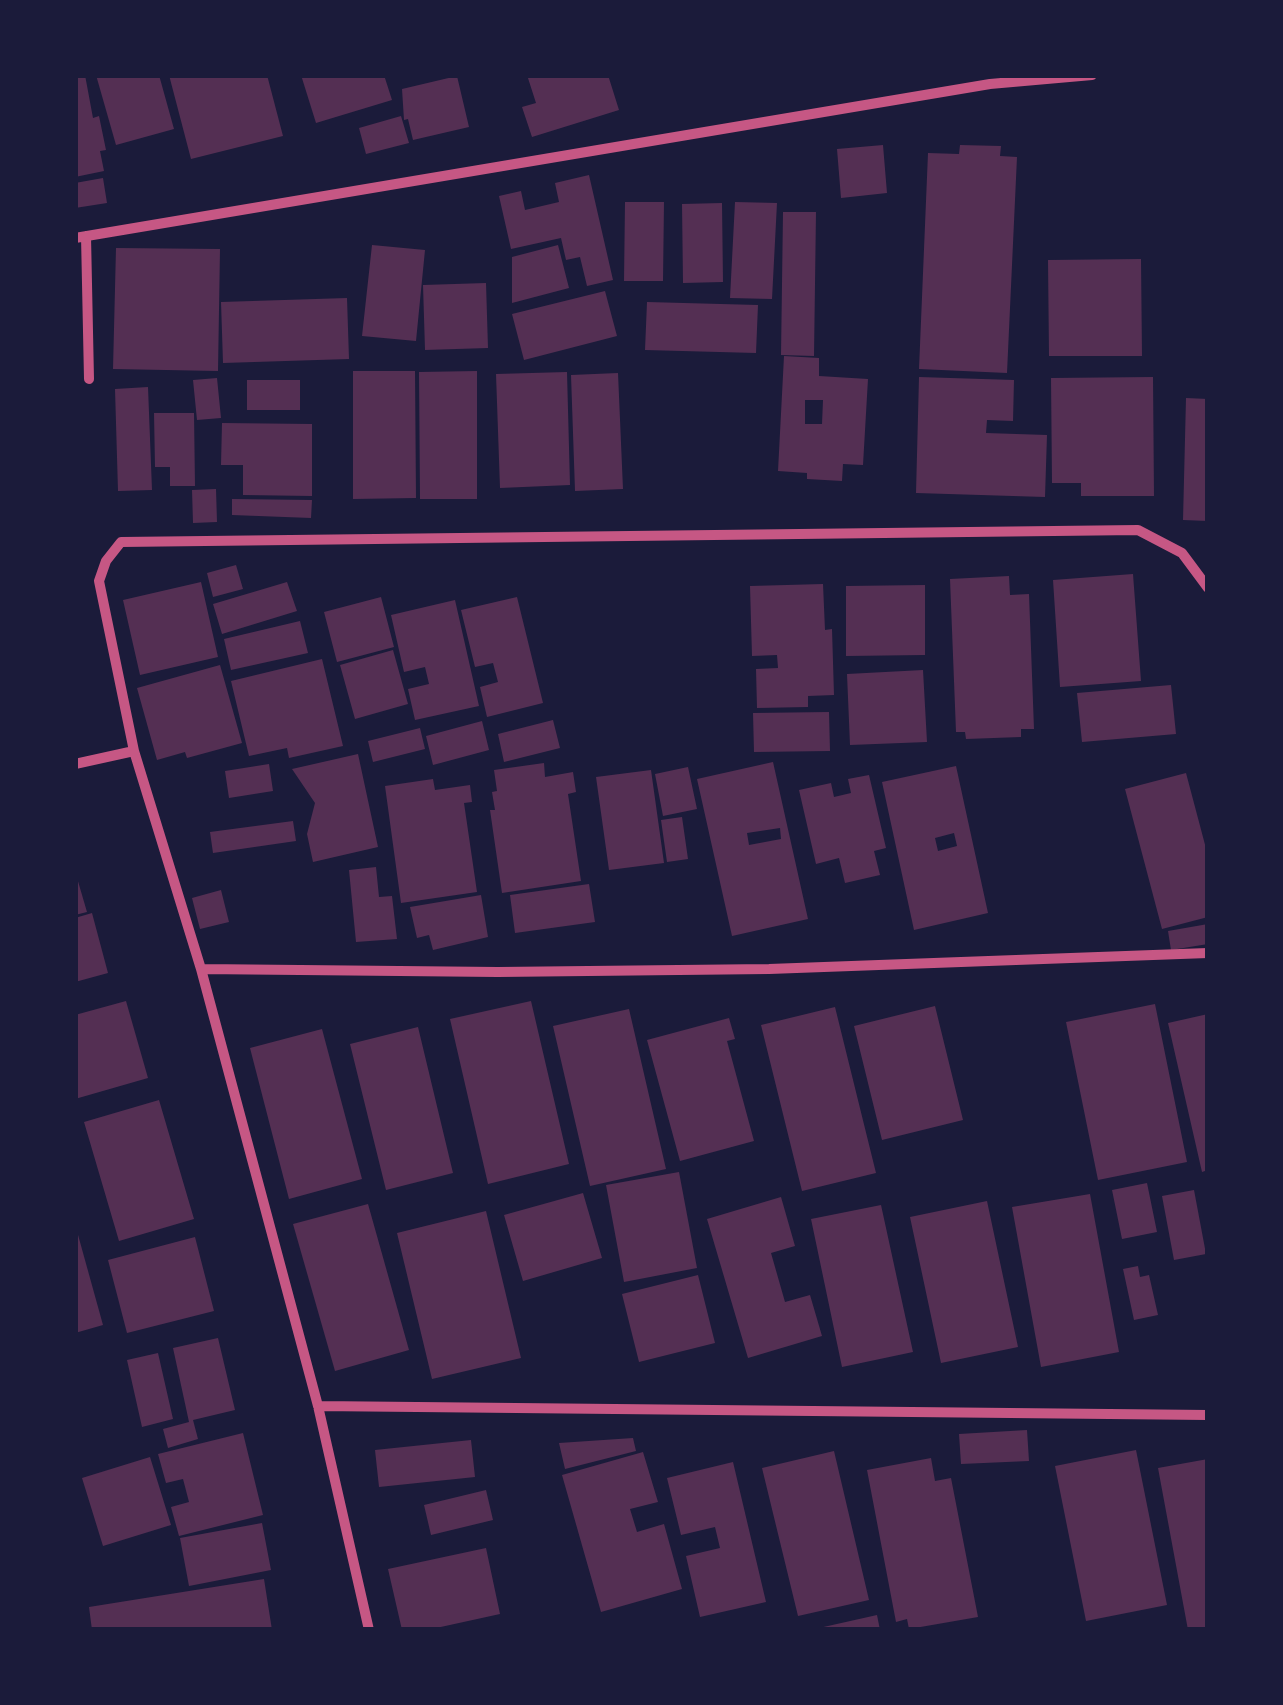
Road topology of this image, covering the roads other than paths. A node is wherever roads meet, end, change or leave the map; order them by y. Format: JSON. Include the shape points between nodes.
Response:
{"nodes":[{"id":1,"x":1092,"y":75,"type":"edge"},
{"id":2,"x":80,"y":237,"type":"edge"},
{"id":3,"x":89,"y":379,"type":"dead end"},
{"id":4,"x":1208,"y":588,"type":"edge"},
{"id":5,"x":134,"y":751,"type":"junction"},
{"id":6,"x":75,"y":764,"type":"edge"},
{"id":7,"x":1208,"y":954,"type":"edge"},
{"id":8,"x":201,"y":969,"type":"junction"},
{"id":9,"x":318,"y":1406,"type":"junction"},
{"id":10,"x":1208,"y":1414,"type":"edge"},
{"id":11,"x":369,"y":1630,"type":"edge"}],
"edges":[{"from":1,"to":2,"type":"street","via":[[990,84]]},
{"from":2,"to":3,"type":"street"},
{"from":4,"to":5,"type":"street","via":[[1182,553],[1138,530],[120,542],[99,580]]},
{"from":5,"to":6,"type":"street"},
{"from":5,"to":8,"type":"street"},
{"from":7,"to":8,"type":"street","via":[[769,969]]},
{"from":8,"to":9,"type":"street"},
{"from":9,"to":10,"type":"street"},
{"from":9,"to":11,"type":"street"}]}
